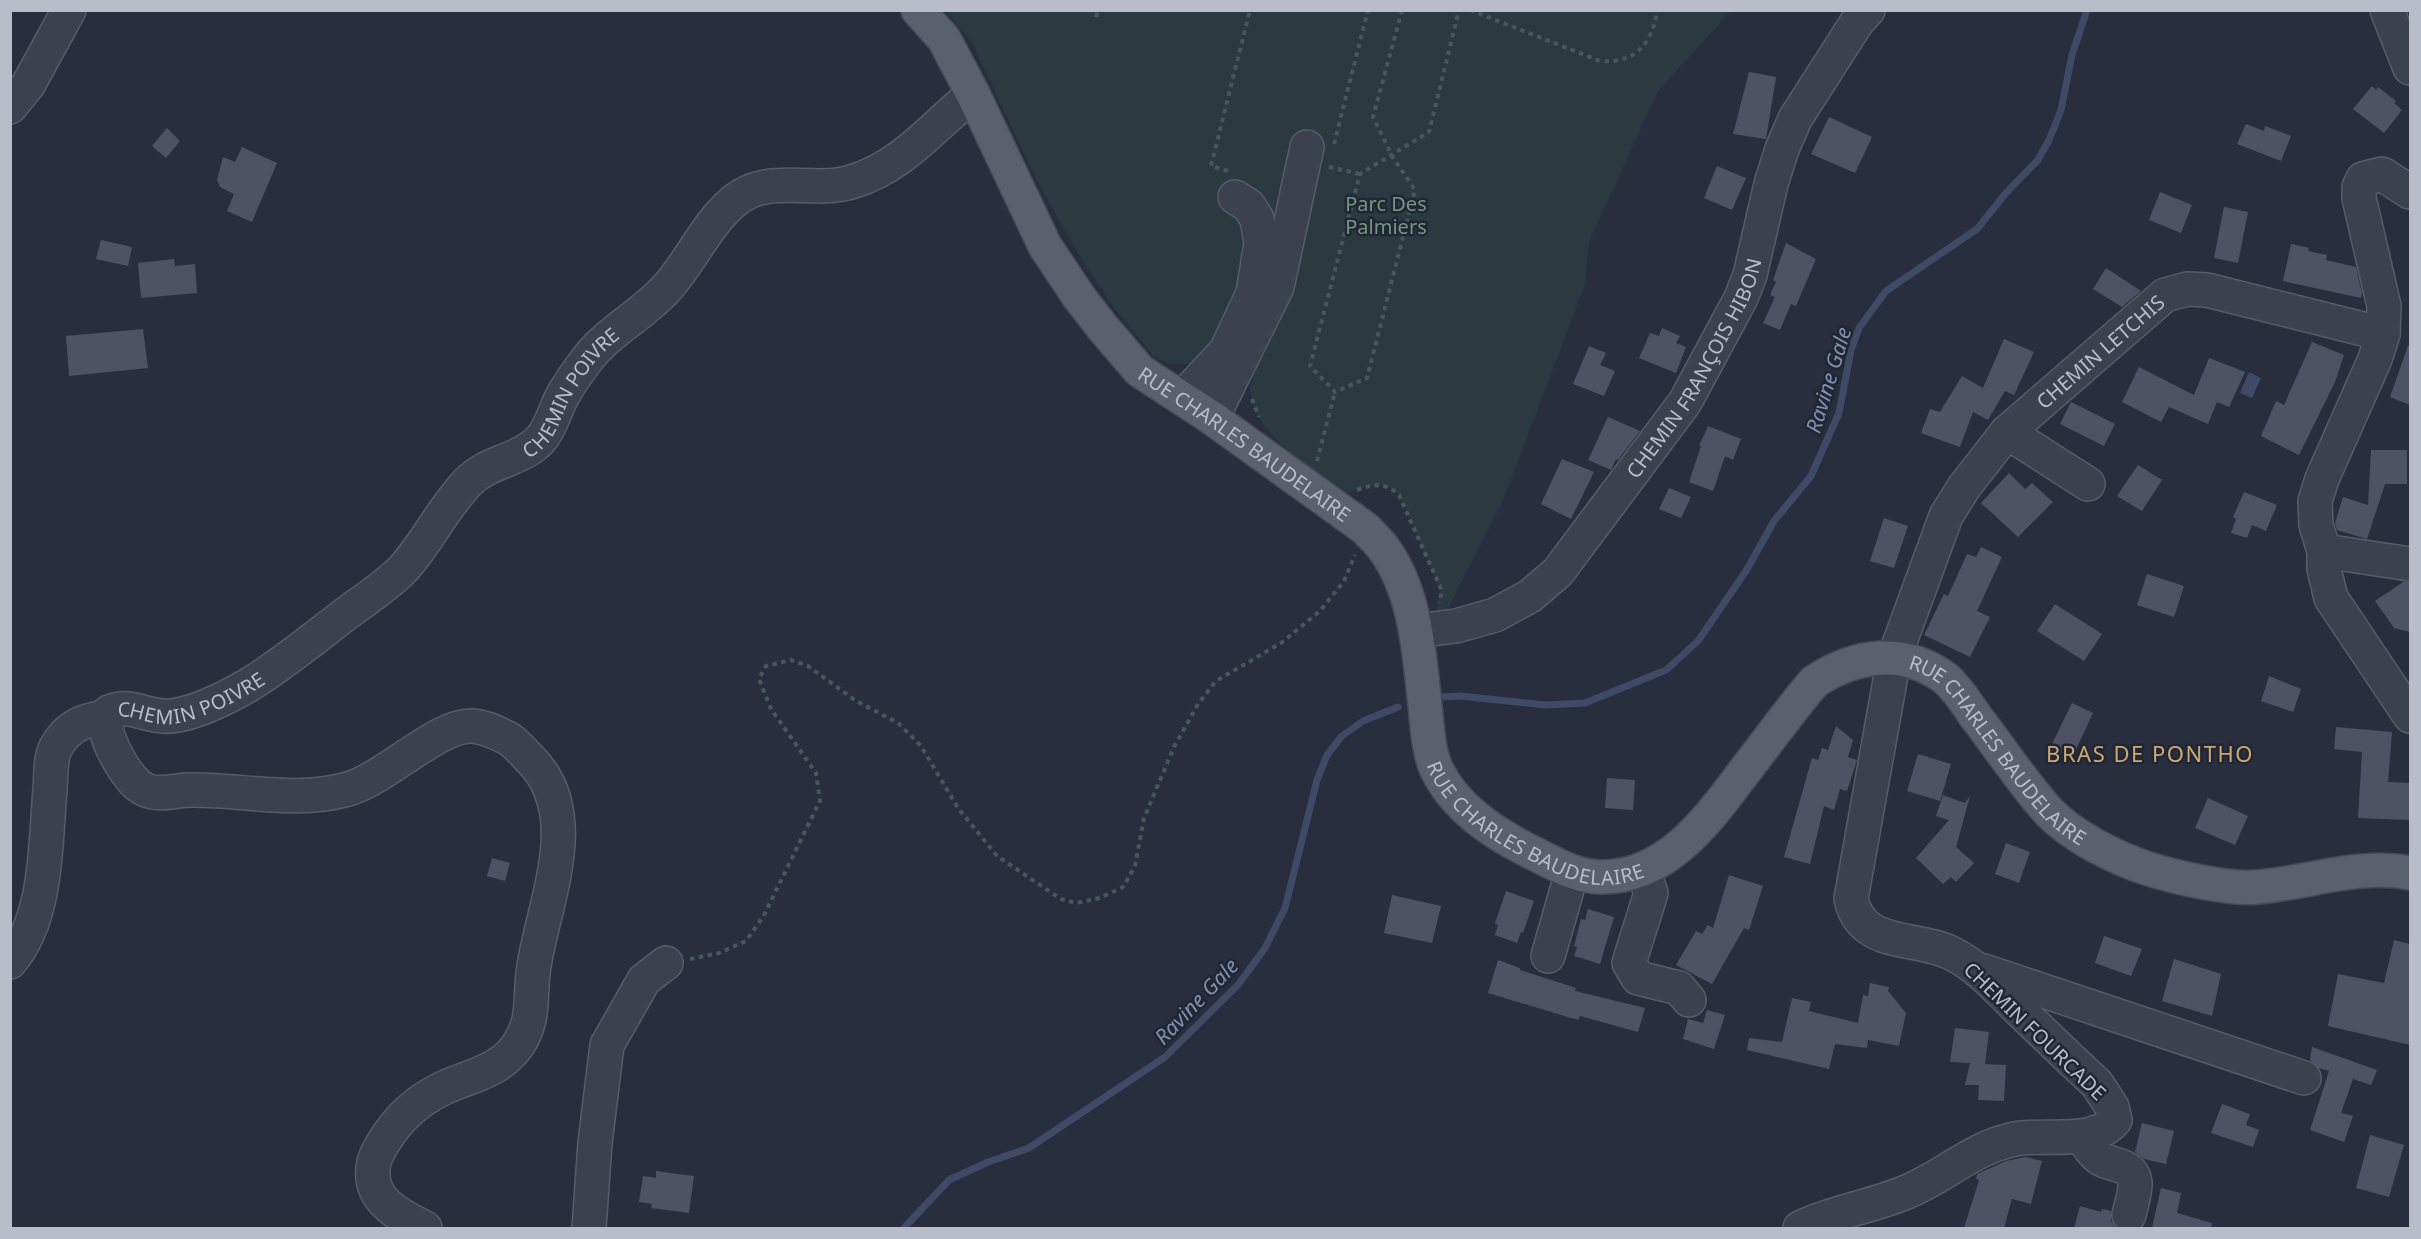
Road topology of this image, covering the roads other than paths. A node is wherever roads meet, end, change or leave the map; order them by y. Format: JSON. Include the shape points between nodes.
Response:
{"nodes":[{"id":1,"x":69,"y":10,"type":"edge"},
{"id":2,"x":918,"y":10,"type":"edge"},
{"id":3,"x":1868,"y":10,"type":"edge"},
{"id":4,"x":2387,"y":10,"type":"edge"},
{"id":5,"x":2410,"y":68,"type":"edge"},
{"id":6,"x":973,"y":94,"type":"junction"},
{"id":7,"x":10,"y":107,"type":"edge"},
{"id":8,"x":1307,"y":147,"type":"dead end"},
{"id":9,"x":2410,"y":192,"type":"edge"},
{"id":10,"x":1235,"y":197,"type":"dead end"},
{"id":11,"x":2383,"y":334,"type":"junction"},
{"id":12,"x":1182,"y":398,"type":"junction"},
{"id":13,"x":1212,"y":418,"type":"junction"},
{"id":14,"x":2007,"y":432,"type":"junction"},
{"id":15,"x":2088,"y":484,"type":"dead end"},
{"id":16,"x":2324,"y":551,"type":"junction"},
{"id":17,"x":2410,"y":564,"type":"edge"},
{"id":18,"x":1416,"y":631,"type":"junction"},
{"id":19,"x":1894,"y":658,"type":"junction"},
{"id":20,"x":2410,"y":716,"type":"edge"},
{"id":21,"x":106,"y":717,"type":"junction"},
{"id":22,"x":1643,"y":870,"type":"junction"},
{"id":23,"x":1572,"y":872,"type":"junction"},
{"id":24,"x":2410,"y":873,"type":"edge"},
{"id":25,"x":1548,"y":956,"type":"dead end"},
{"id":26,"x":10,"y":962,"type":"edge"},
{"id":27,"x":666,"y":963,"type":"road end"},
{"id":28,"x":1976,"y":969,"type":"junction"},
{"id":29,"x":1689,"y":1000,"type":"dead end"},
{"id":30,"x":2304,"y":1078,"type":"dead end"},
{"id":31,"x":2083,"y":1136,"type":"junction"},
{"id":32,"x":2129,"y":1215,"type":"dead end"},
{"id":33,"x":425,"y":1228,"type":"edge"},
{"id":34,"x":589,"y":1228,"type":"edge"},
{"id":35,"x":1800,"y":1228,"type":"edge"}],
"edges":[{"from":1,"to":7,"type":"street","via":[[27,85]]},
{"from":2,"to":6,"type":"main road","name":"RUE CHARLES BAUDELAIRE","via":[[944,39]]},
{"from":3,"to":18,"type":"street","name":"CHEMIN FRANÇOIS HIBON","via":[[1795,119],[1773,175],[1750,275],[1686,402],[1558,572],[1530,596],[1495,615],[1456,627]]},
{"from":4,"to":5,"type":"street"},
{"from":6,"to":12,"type":"main road","name":"RUE CHARLES BAUDELAIRE","via":[[1046,246],[1079,297],[1140,371]]},
{"from":6,"to":21,"type":"street","name":"CHEMIN POIVRE","via":[[912,150],[874,174],[832,187],[769,185],[749,191],[733,202],[663,292],[612,333],[586,360],[541,439],[521,454],[478,473],[402,570],[289,657],[246,686],[181,715],[165,717],[124,707]]},
{"from":8,"to":13,"type":"street","via":[[1276,287]]},
{"from":9,"to":11,"type":"street","via":[[2382,174],[2363,179],[2359,187],[2384,306]]},
{"from":10,"to":12,"type":"street","via":[[1249,206],[1259,227],[1262,243],[1253,293],[1226,351]]},
{"from":11,"to":14,"type":"street","name":"CHEMIN LETCHIS","via":[[2207,290],[2187,289],[2165,295]]},
{"from":11,"to":16,"type":"street","via":[[2315,501],[2316,525]]},
{"from":12,"to":13,"type":"main road","name":"RUE CHARLES BAUDELAIRE"},
{"from":13,"to":18,"type":"main road","name":"RUE CHARLES BAUDELAIRE","via":[[1366,529],[1384,550],[1402,583]]},
{"from":14,"to":15,"type":"street"},
{"from":14,"to":19,"type":"street","name":"CHEMIN LETCHIS","via":[[1946,516]]},
{"from":16,"to":17,"type":"street"},
{"from":16,"to":20,"type":"street","via":[[2331,598]]},
{"from":18,"to":23,"type":"main road","name":"RUE CHARLES BAUDELAIRE","via":[[1436,768],[1463,807],[1505,839]]},
{"from":19,"to":22,"type":"main road","name":"RUE CHARLES BAUDELAIRE","via":[[1860,660],[1834,668],[1814,682],[1714,812],[1687,840]]},
{"from":19,"to":24,"type":"main road","name":"RUE CHARLES BAUDELAIRE","via":[[1921,664],[1946,679],[2050,812],[2087,841],[2145,867],[2202,882],[2255,888],[2361,871]]},
{"from":19,"to":28,"type":"street","name":"CHEMIN FOURCADE","via":[[1851,899],[1854,912],[1860,922],[1877,934],[1953,954]]},
{"from":21,"to":26,"type":"street","via":[[86,720],[67,731],[54,751],[41,887],[33,918]]},
{"from":21,"to":33,"type":"street","name":"CHEMIN POIVRE","via":[[107,732],[123,768],[133,782],[155,793],[189,790],[282,796],[349,789],[375,778],[447,732],[474,726],[511,740],[540,768],[555,805],[559,842],[533,969],[528,1026],[517,1047],[500,1064],[418,1103],[376,1153],[372,1170],[374,1189],[396,1212]]},
{"from":22,"to":23,"type":"main road","name":"RUE CHARLES BAUDELAIRE","via":[[1599,878]]},
{"from":22,"to":29,"type":"street","via":[[1651,893],[1629,963],[1638,978],[1678,988]]},
{"from":23,"to":25,"type":"street"},
{"from":27,"to":34,"type":"street","via":[[644,980],[607,1045]]},
{"from":28,"to":30,"type":"street"},
{"from":28,"to":31,"type":"street","name":"CHEMIN FOURCADE","via":[[2112,1107],[2115,1120],[2104,1129]]},
{"from":31,"to":32,"type":"street","via":[[2090,1150],[2102,1160],[2125,1167],[2132,1174],[2136,1183]]},
{"from":31,"to":35,"type":"street","name":"CHEMIN FOURCADE","via":[[2007,1140],[1970,1155],[1904,1193]]}]}
